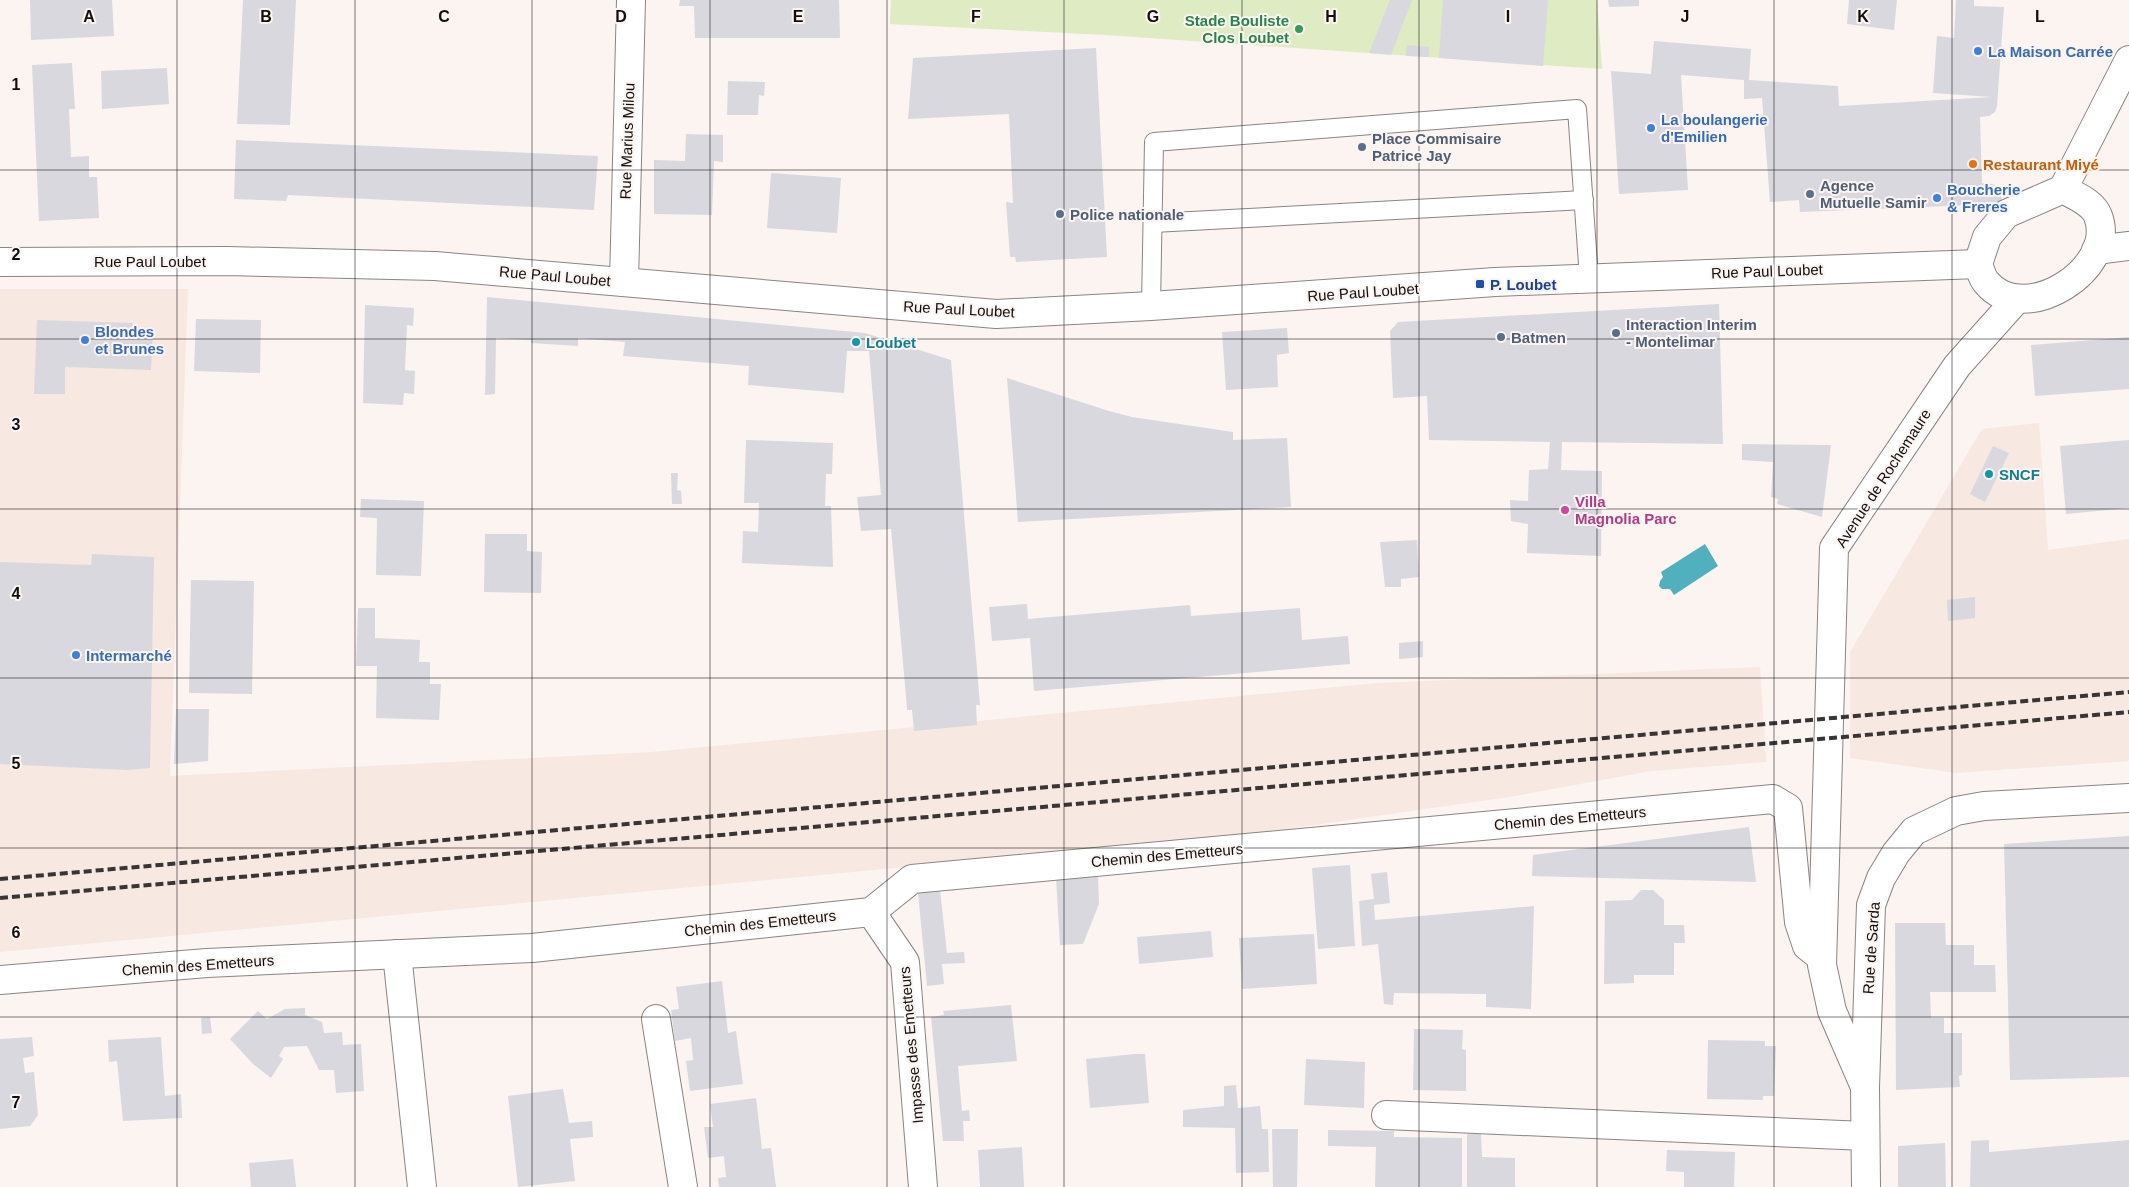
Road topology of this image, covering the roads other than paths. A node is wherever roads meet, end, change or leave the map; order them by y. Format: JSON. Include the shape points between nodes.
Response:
{"nodes":[{"id":1,"x":631,"y":0,"type":"edge"},
{"id":2,"x":2129,"y":60,"type":"edge"},
{"id":3,"x":2062,"y":188,"type":"junction"},
{"id":4,"x":1584,"y":200,"type":"junction"},
{"id":5,"x":1153,"y":223,"type":"junction"},
{"id":6,"x":2129,"y":246,"type":"edge"},
{"id":7,"x":2096,"y":250,"type":"junction"},
{"id":8,"x":0,"y":262,"type":"edge"},
{"id":9,"x":1978,"y":264,"type":"junction"},
{"id":10,"x":1589,"y":278,"type":"junction"},
{"id":11,"x":624,"y":282,"type":"junction"},
{"id":12,"x":2016,"y":300,"type":"junction"},
{"id":13,"x":1151,"y":306,"type":"junction"},
{"id":14,"x":2129,"y":798,"type":"edge"},
{"id":15,"x":870,"y":912,"type":"junction"},
{"id":16,"x":397,"y":954,"type":"junction"},
{"id":17,"x":1822,"y":957,"type":"junction"},
{"id":18,"x":0,"y":980,"type":"edge"},
{"id":19,"x":656,"y":1019,"type":"dead end"},
{"id":20,"x":1865,"y":1087,"type":"junction"},
{"id":21,"x":1386,"y":1115,"type":"dead end"},
{"id":22,"x":1865,"y":1136,"type":"junction"},
{"id":23,"x":422,"y":1187,"type":"edge"},
{"id":24,"x":683,"y":1187,"type":"edge"},
{"id":25,"x":923,"y":1187,"type":"edge"},
{"id":26,"x":1866,"y":1187,"type":"edge"}],
"edges":[{"from":1,"to":11,"type":"street","name":"Rue Marius Milou"},
{"from":2,"to":3,"type":"street"},
{"from":3,"to":7,"type":"street","via":[[2088,202],[2098,215],[2102,234]]},
{"from":3,"to":9,"type":"street","via":[[2006,214],[1987,237]]},
{"from":4,"to":5,"type":"lane"},
{"from":4,"to":5,"type":"lane","via":[[1577,109],[1154,142]]},
{"from":4,"to":10,"type":"lane"},
{"from":5,"to":13,"type":"lane"},
{"from":6,"to":7,"type":"street"},
{"from":7,"to":12,"type":"street","via":[[2082,272],[2054,291],[2041,298]]},
{"from":8,"to":11,"type":"street","name":"Rue Paul Loubet","via":[[228,261],[435,266]]},
{"from":9,"to":10,"type":"street","name":"Rue Paul Loubet"},
{"from":9,"to":12,"type":"street","via":[[1985,281]]},
{"from":10,"to":13,"type":"street","name":"Rue Paul Loubet"},
{"from":11,"to":13,"type":"street","name":"Rue Paul Loubet","via":[[996,314]]},
{"from":12,"to":17,"type":"street","name":"Avenue de Rochemaure","via":[[1956,366],[1834,548]]},
{"from":14,"to":20,"type":"street","name":"Rue de Sarda","via":[[1984,806],[1956,812],[1914,832],[1891,861],[1871,905]]},
{"from":15,"to":16,"type":"street","name":"Chemin des Emetteurs","via":[[532,948]]},
{"from":15,"to":17,"type":"street","name":"Chemin des Emetteurs","via":[[912,879],[1773,799],[1788,808],[1799,922],[1807,946]]},
{"from":15,"to":25,"type":"street","name":"Impasse des Emetteurs","via":[[905,962]]},
{"from":16,"to":18,"type":"street","name":"Chemin des Emetteurs","via":[[207,963]]},
{"from":16,"to":23,"type":"street"},
{"from":17,"to":20,"type":"street","name":"Avenue de Rochemaure","via":[[1832,1011]]},
{"from":19,"to":24,"type":"street"},
{"from":20,"to":22,"type":"street"},
{"from":21,"to":22,"type":"street"},
{"from":22,"to":26,"type":"street"}]}
